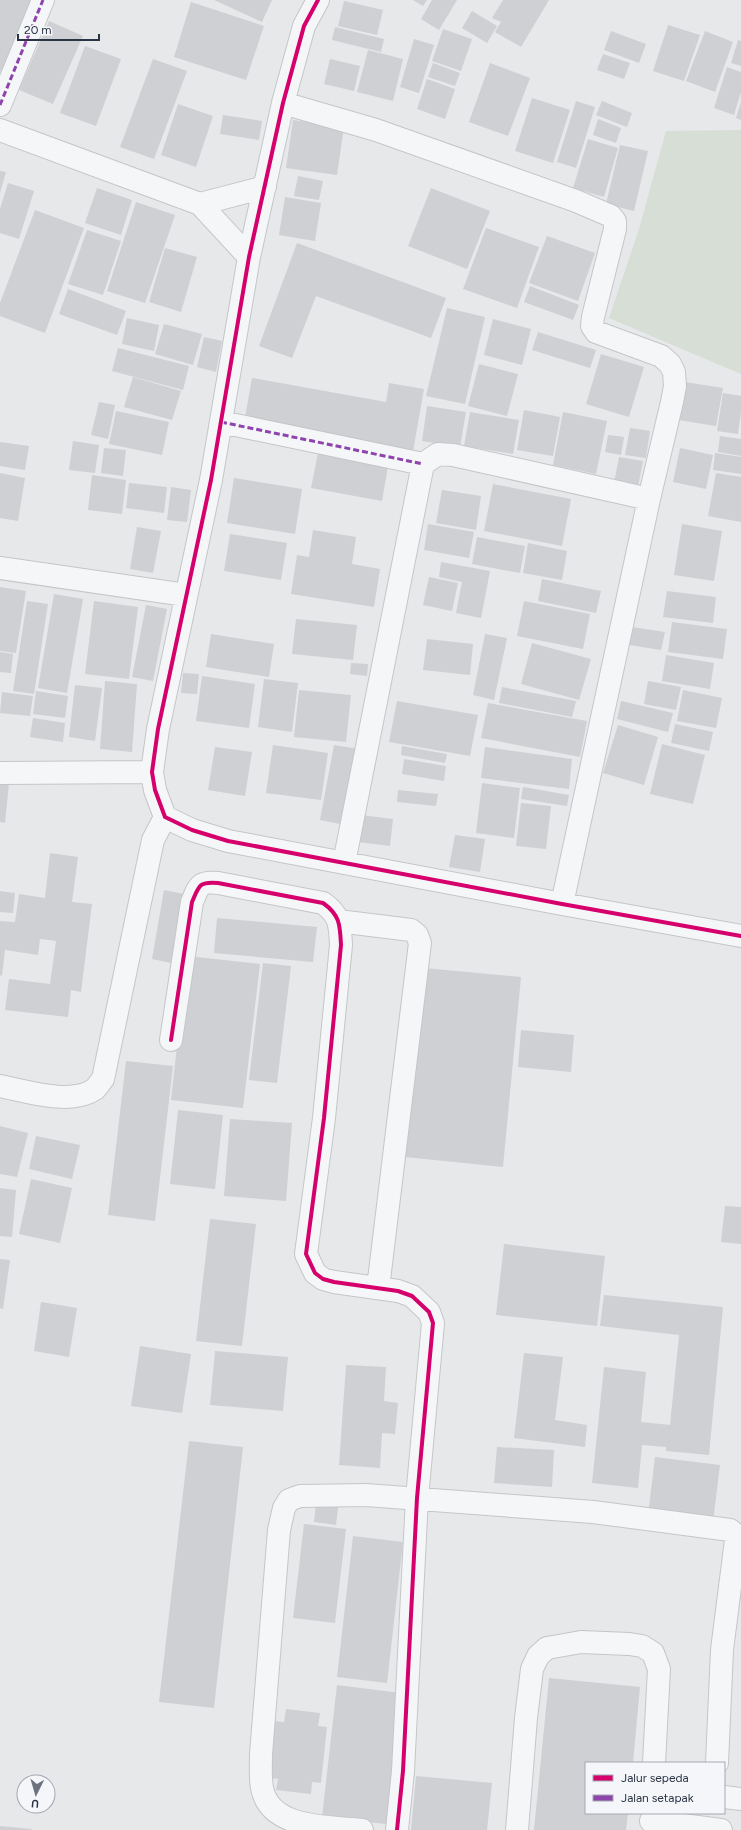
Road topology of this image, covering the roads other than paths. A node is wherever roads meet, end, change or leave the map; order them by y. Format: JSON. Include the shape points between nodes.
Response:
{"nodes":[{"id":1,"x":43,"y":0,"type":"edge"},
{"id":2,"x":318,"y":0,"type":"edge"},
{"id":3,"x":283,"y":102,"type":"junction"},
{"id":4,"x":0,"y":105,"type":"edge"},
{"id":5,"x":0,"y":130,"type":"edge"},
{"id":6,"x":265,"y":187,"type":"junction"},
{"id":7,"x":200,"y":204,"type":"junction"},
{"id":8,"x":250,"y":257,"type":"junction"},
{"id":9,"x":221,"y":422,"type":"junction"},
{"id":10,"x":423,"y":464,"type":"junction"},
{"id":11,"x":649,"y":499,"type":"junction"},
{"id":12,"x":0,"y":568,"type":"edge"},
{"id":13,"x":186,"y":595,"type":"junction"},
{"id":14,"x":152,"y":772,"type":"junction"},
{"id":15,"x":0,"y":773,"type":"edge"},
{"id":16,"x":165,"y":817,"type":"junction"},
{"id":17,"x":344,"y":863,"type":"junction"},
{"id":18,"x":562,"y":904,"type":"junction"},
{"id":19,"x":338,"y":921,"type":"junction"},
{"id":20,"x":741,"y":936,"type":"edge"},
{"id":21,"x":171,"y":1040,"type":"dead end"},
{"id":22,"x":0,"y":1086,"type":"edge"},
{"id":23,"x":378,"y":1288,"type":"junction"},
{"id":24,"x":417,"y":1498,"type":"junction"},
{"id":25,"x":654,"y":1762,"type":"edge"},
{"id":26,"x":717,"y":1762,"type":"edge"},
{"id":27,"x":725,"y":1797,"type":"edge"},
{"id":28,"x":741,"y":1799,"type":"edge"},
{"id":29,"x":651,"y":1821,"type":"edge"},
{"id":30,"x":714,"y":1826,"type":"edge"},
{"id":31,"x":362,"y":1830,"type":"edge"},
{"id":32,"x":397,"y":1830,"type":"edge"},
{"id":33,"x":517,"y":1830,"type":"edge"}],
"edges":[{"from":1,"to":4,"type":"street"},
{"from":2,"to":3,"type":"street","via":[[304,26]]},
{"from":3,"to":6,"type":"street"},
{"from":3,"to":11,"type":"street","via":[[376,130],[576,201],[611,216],[615,222],[615,229],[592,326],[596,332],[661,356],[674,372],[672,402]]},
{"from":5,"to":7,"type":"street"},
{"from":6,"to":7,"type":"street"},
{"from":6,"to":8,"type":"street"},
{"from":7,"to":8,"type":"street"},
{"from":8,"to":9,"type":"street"},
{"from":9,"to":10,"type":"street"},
{"from":9,"to":13,"type":"street"},
{"from":10,"to":11,"type":"street","via":[[438,454],[453,455]]},
{"from":10,"to":17,"type":"street"},
{"from":11,"to":18,"type":"street"},
{"from":12,"to":13,"type":"street"},
{"from":13,"to":14,"type":"street","via":[[158,729]]},
{"from":14,"to":15,"type":"street"},
{"from":14,"to":16,"type":"street","via":[[155,790]]},
{"from":16,"to":17,"type":"street","via":[[192,830],[228,841]]},
{"from":16,"to":22,"type":"street","via":[[153,840],[103,1079],[94,1089],[65,1097]]},
{"from":17,"to":18,"type":"street"},
{"from":18,"to":20,"type":"street"},
{"from":19,"to":21,"type":"street","via":[[333,910],[323,903],[218,883],[206,882],[198,887],[192,902]]},
{"from":19,"to":23,"type":"street","via":[[340,961],[324,1118],[306,1254],[315,1273],[323,1279]]},
{"from":19,"to":23,"type":"street","via":[[411,930],[417,935],[420,943]]},
{"from":23,"to":24,"type":"street","via":[[412,1296],[429,1312],[433,1323]]},
{"from":24,"to":26,"type":"street","via":[[593,1512],[728,1529],[734,1533],[736,1540],[722,1650]]},
{"from":24,"to":31,"type":"street","via":[[366,1495],[300,1496],[289,1500],[284,1508],[279,1530],[261,1754],[262,1788],[269,1804],[280,1815],[294,1822]]},
{"from":24,"to":32,"type":"street","via":[[403,1771]]},
{"from":25,"to":33,"type":"street","via":[[659,1669],[653,1653],[642,1646],[581,1642],[547,1648],[538,1656],[532,1669]]},
{"from":27,"to":28,"type":"street"},
{"from":29,"to":30,"type":"street"}]}
